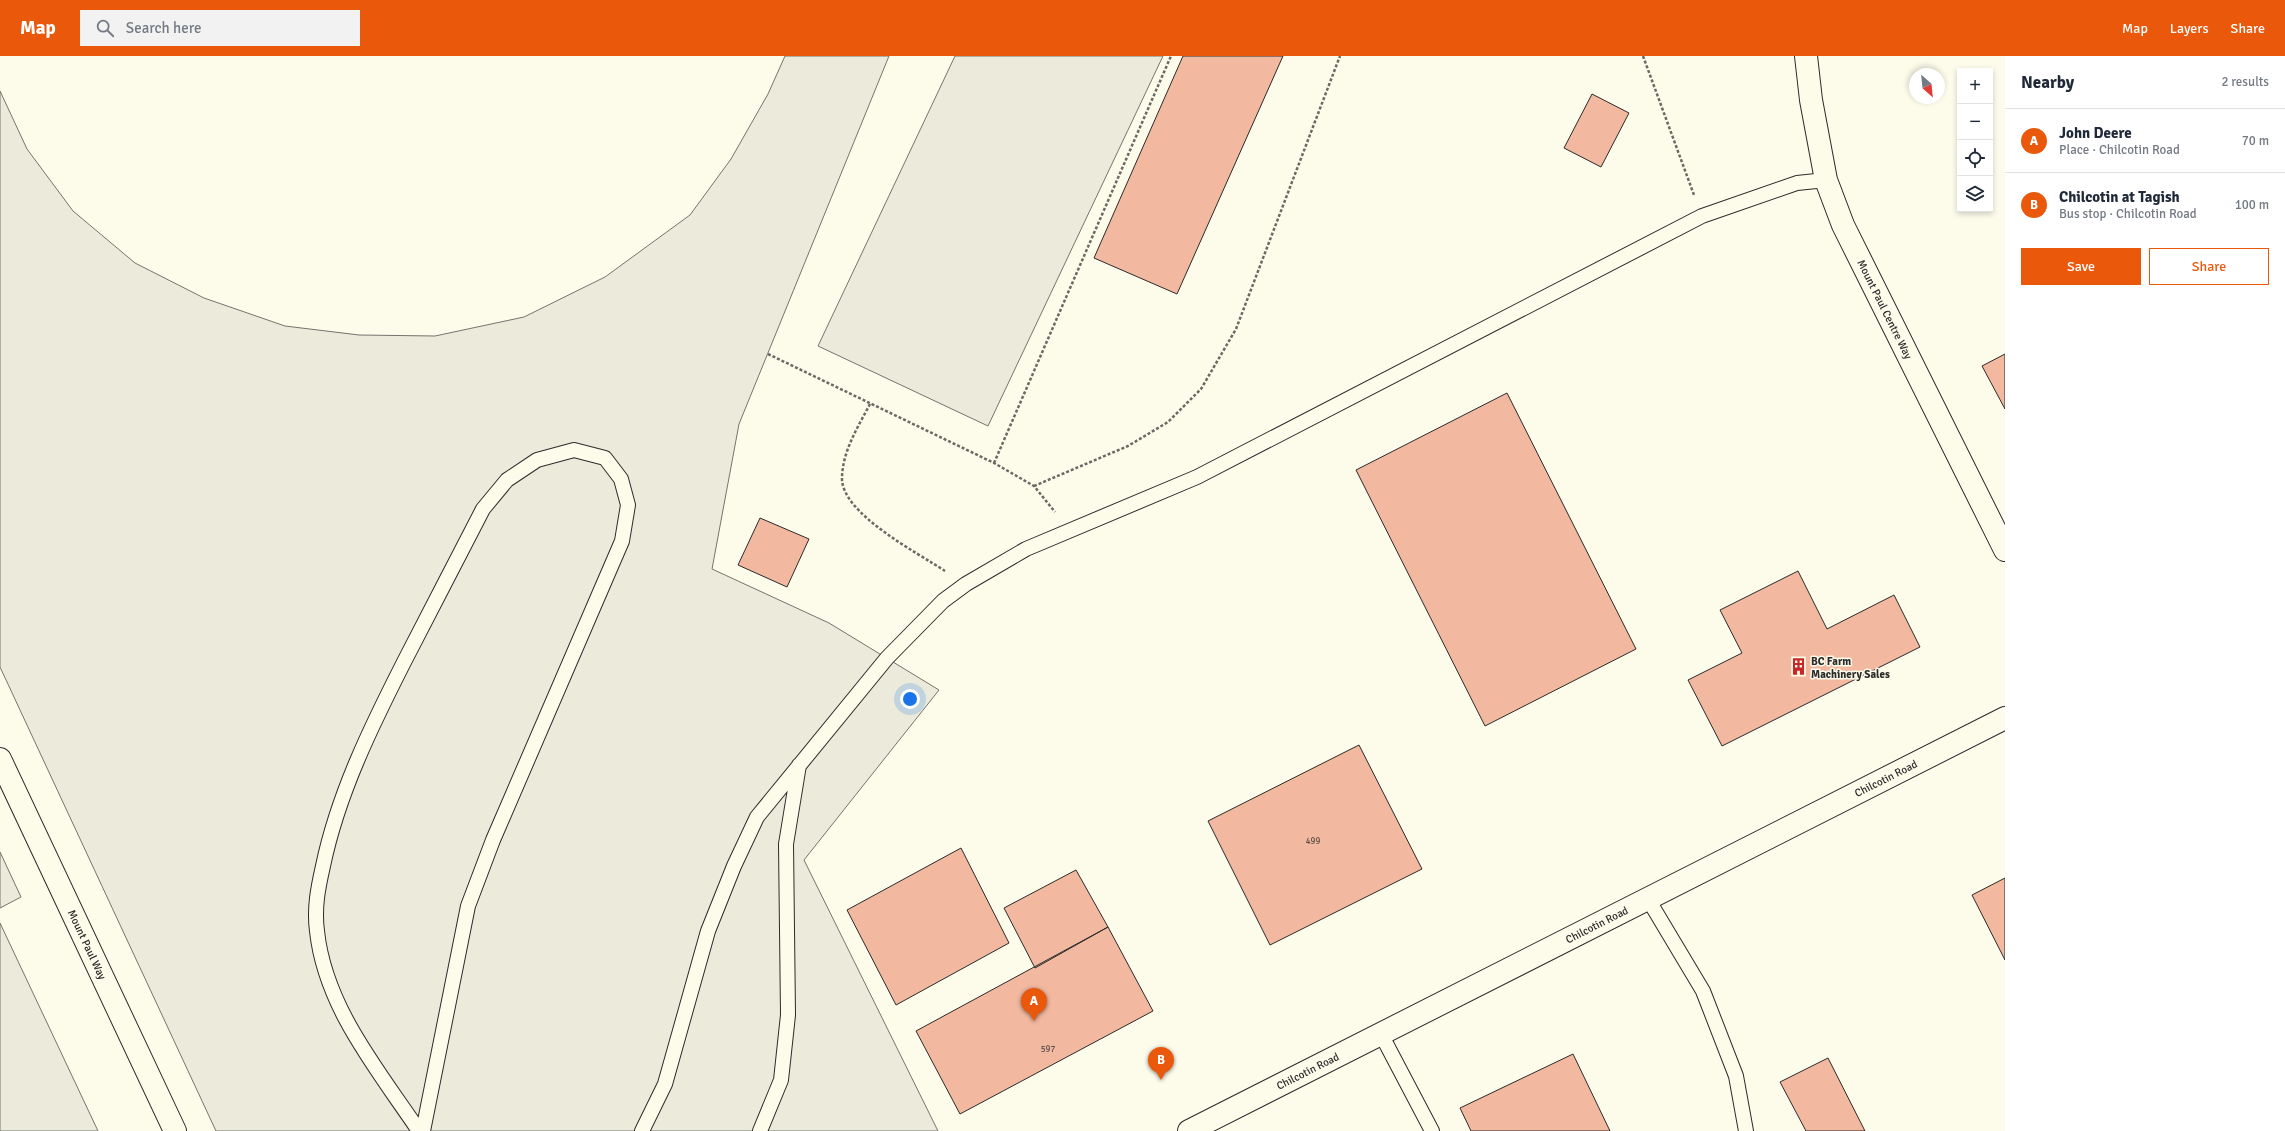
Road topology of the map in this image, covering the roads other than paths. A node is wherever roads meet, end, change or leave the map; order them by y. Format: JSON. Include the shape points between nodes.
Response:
{"nodes":[{"id":1,"x":1806,"y":56,"type":"edge"},
{"id":2,"x":1826,"y":180,"type":"junction"},
{"id":3,"x":2005,"y":550,"type":"edge"},
{"id":4,"x":2005,"y":718,"type":"edge"},
{"id":5,"x":0,"y":759,"type":"edge"},
{"id":6,"x":800,"y":763,"type":"junction"},
{"id":7,"x":1648,"y":899,"type":"junction"},
{"id":8,"x":1381,"y":1034,"type":"junction"},
{"id":9,"x":175,"y":1131,"type":"edge"},
{"id":10,"x":419,"y":1131,"type":"edge"},
{"id":11,"x":423,"y":1131,"type":"edge"},
{"id":12,"x":642,"y":1131,"type":"edge"},
{"id":13,"x":760,"y":1131,"type":"edge"},
{"id":14,"x":1189,"y":1131,"type":"edge"},
{"id":15,"x":1432,"y":1131,"type":"edge"},
{"id":16,"x":1746,"y":1131,"type":"edge"}],
"edges":[{"from":1,"to":2,"type":"street","name":"Mount Paul Centre Way","via":[[1811,100]]},
{"from":2,"to":3,"type":"street","name":"Mount Paul Centre Way","via":[[1843,225]]},
{"from":2,"to":6,"type":"lane","via":[[1797,183],[1702,216],[1197,477],[1026,549],[966,584],[943,601],[887,658]]},
{"from":4,"to":7,"type":"street","name":"Chilcotin Road"},
{"from":5,"to":9,"type":"street","name":"Mount Paul Way"},
{"from":6,"to":12,"type":"lane","via":[[757,817],[734,866],[708,931],[665,1084]]},
{"from":6,"to":13,"type":"lane","via":[[786,844],[788,1015],[785,1044],[781,1080]]},
{"from":7,"to":8,"type":"street","name":"Chilcotin Road"},
{"from":7,"to":16,"type":"lane","via":[[1703,991],[1736,1076]]},
{"from":8,"to":14,"type":"street","name":"Chilcotin Road"},
{"from":8,"to":15,"type":"lane"},
{"from":10,"to":11,"type":"lane","via":[[354,1035],[335,998],[316,931],[316,899],[328,844],[345,791],[379,711],[483,509],[507,480],[537,460],[574,450],[605,458],[621,479],[628,505],[622,540],[493,840],[468,906]]}]}
